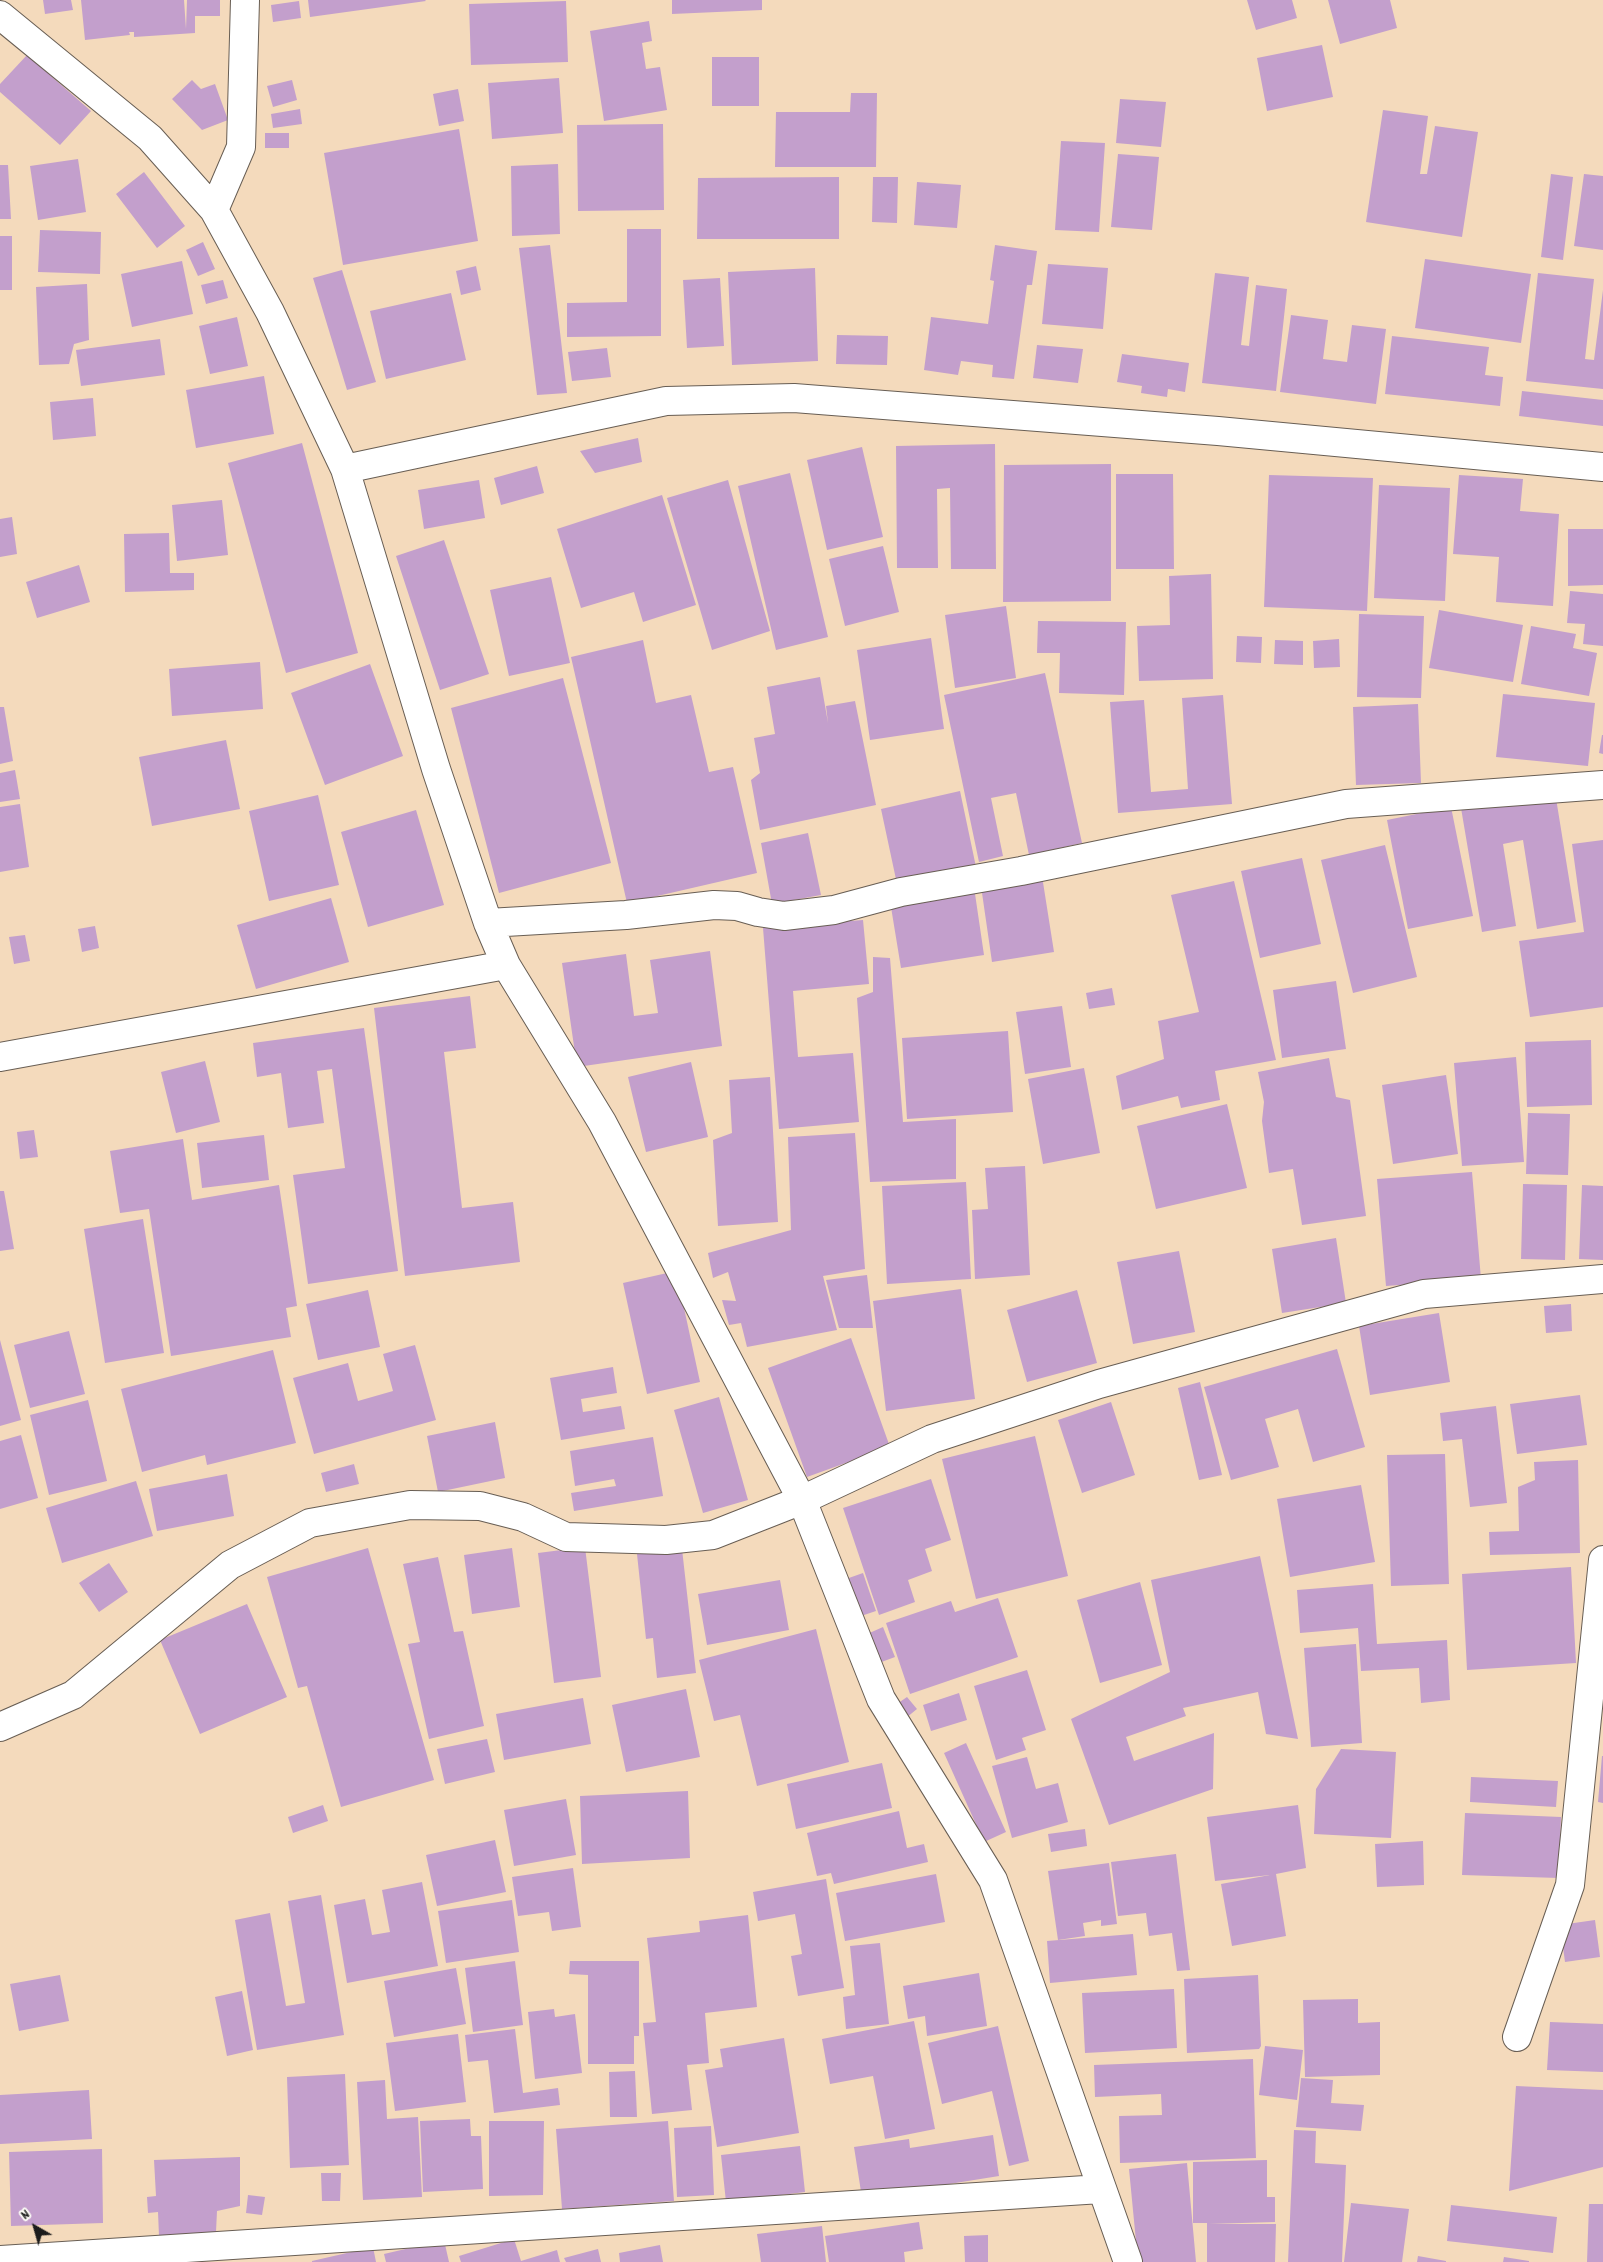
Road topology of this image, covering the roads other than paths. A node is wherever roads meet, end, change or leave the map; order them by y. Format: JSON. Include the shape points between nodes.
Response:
{"nodes":[{"id":1,"x":245,"y":0,"type":"edge"},
{"id":2,"x":0,"y":14,"type":"edge"},
{"id":3,"x":214,"y":210,"type":"junction"},
{"id":4,"x":1603,"y":467,"type":"edge"},
{"id":5,"x":345,"y":469,"type":"junction"},
{"id":6,"x":1603,"y":784,"type":"edge"},
{"id":7,"x":488,"y":923,"type":"junction"},
{"id":8,"x":506,"y":965,"type":"junction"},
{"id":9,"x":0,"y":1057,"type":"edge"},
{"id":10,"x":1603,"y":1279,"type":"edge"},
{"id":11,"x":802,"y":1500,"type":"junction"},
{"id":12,"x":1603,"y":1560,"type":"edge"},
{"id":13,"x":0,"y":1727,"type":"edge"},
{"id":14,"x":1516,"y":2037,"type":"dead end"},
{"id":15,"x":1101,"y":2189,"type":"junction"},
{"id":16,"x":0,"y":2260,"type":"edge"},
{"id":17,"x":1128,"y":2262,"type":"edge"}],
"edges":[{"from":1,"to":3,"type":"street","via":[[241,147]]},
{"from":2,"to":3,"type":"street","via":[[150,138]]},
{"from":3,"to":5,"type":"street","via":[[270,312]]},
{"from":4,"to":5,"type":"street","via":[[1218,431],[794,398],[666,401]]},
{"from":5,"to":7,"type":"street","via":[[436,770]]},
{"from":6,"to":7,"type":"street","via":[[1346,804],[901,892],[834,910],[784,916],[714,905],[626,915]]},
{"from":7,"to":8,"type":"street"},
{"from":8,"to":9,"type":"street"},
{"from":8,"to":11,"type":"street","via":[[602,1122]]},
{"from":10,"to":11,"type":"street","via":[[1424,1294],[1099,1384],[932,1439]]},
{"from":11,"to":13,"type":"street","via":[[713,1535],[666,1540],[566,1537],[523,1517],[480,1506],[410,1505],[310,1523],[230,1565],[73,1695]]},
{"from":11,"to":15,"type":"street","via":[[881,1699],[993,1880]]},
{"from":12,"to":14,"type":"street","via":[[1570,1885]]},
{"from":15,"to":16,"type":"street"},
{"from":15,"to":17,"type":"street"}]}
